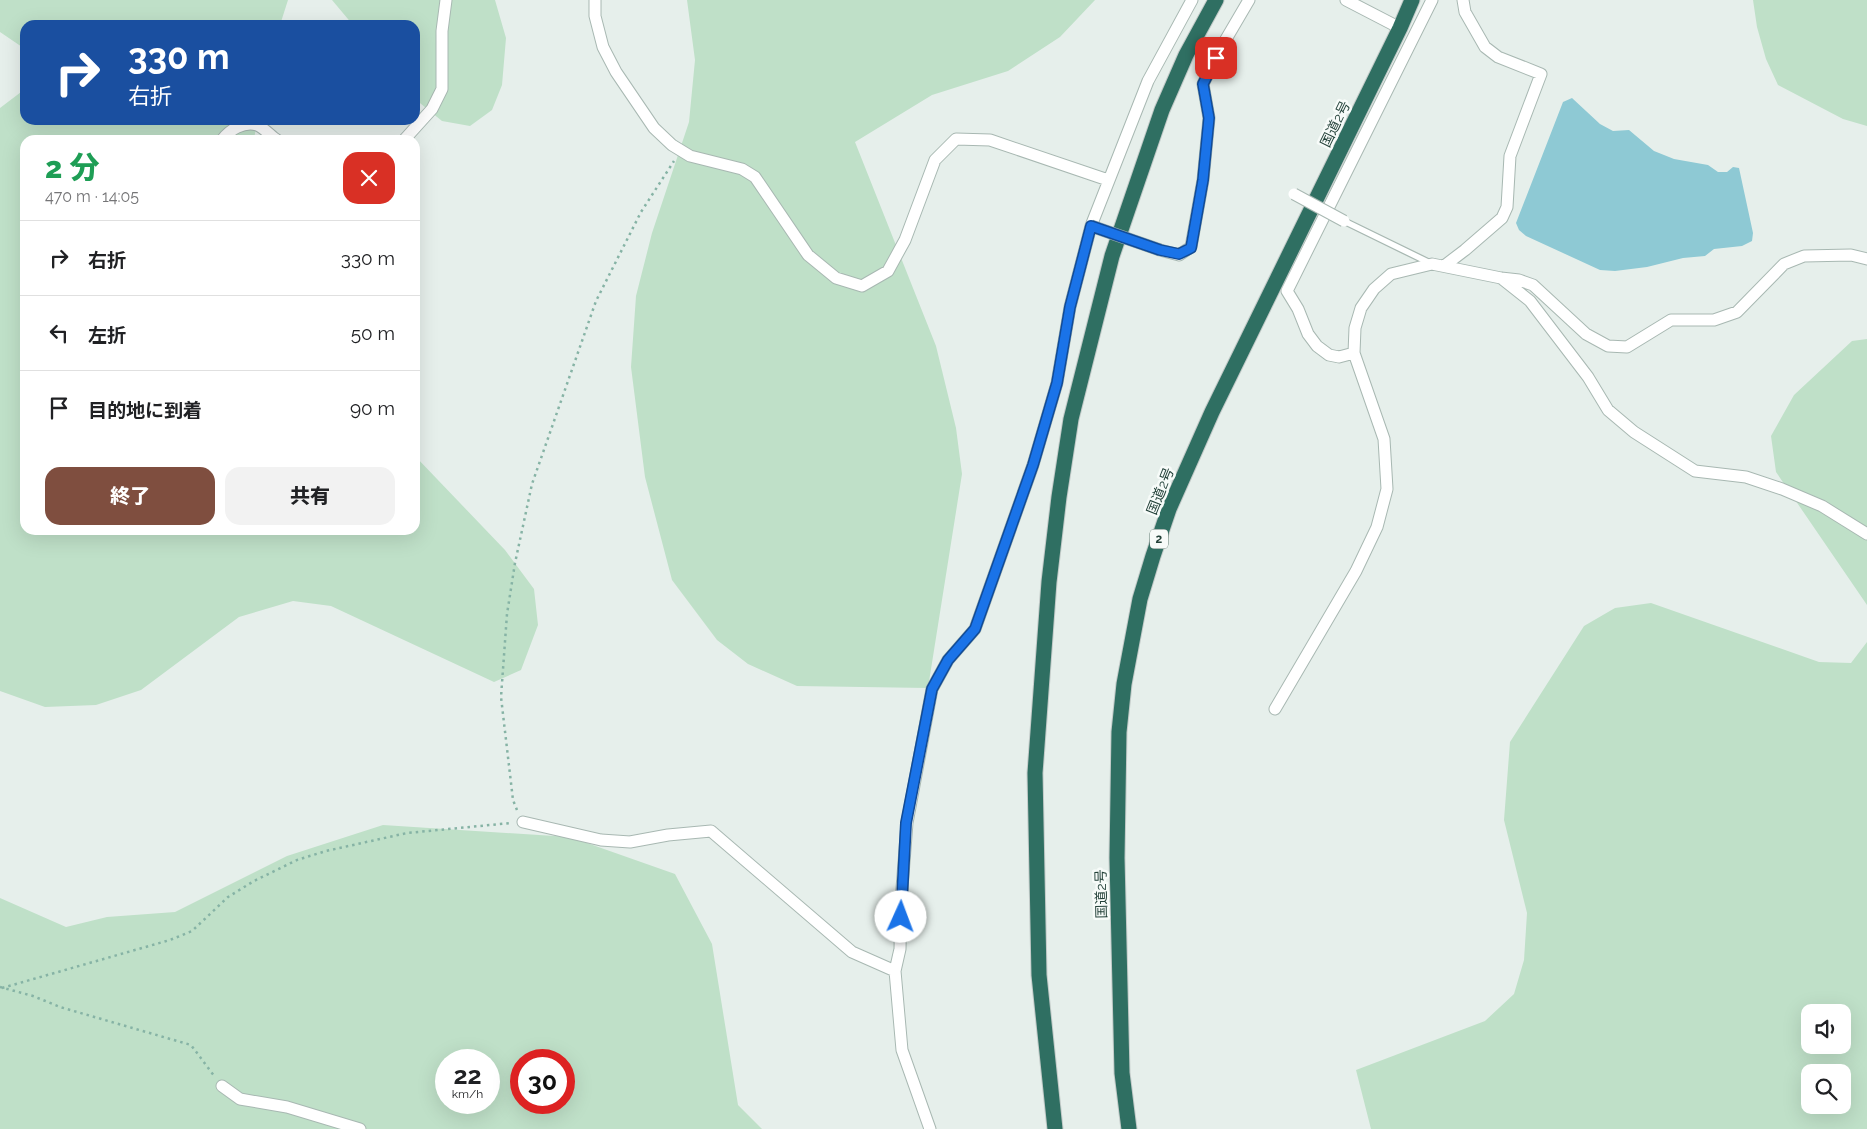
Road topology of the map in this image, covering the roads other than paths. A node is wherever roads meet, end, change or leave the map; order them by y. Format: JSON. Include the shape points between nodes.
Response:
{"nodes":[{"id":1,"x":446,"y":0,"type":"edge"},
{"id":2,"x":595,"y":0,"type":"edge"},
{"id":3,"x":1192,"y":0,"type":"edge"},
{"id":4,"x":1216,"y":0,"type":"edge"},
{"id":5,"x":1249,"y":0,"type":"edge"},
{"id":6,"x":1346,"y":0,"type":"edge"},
{"id":7,"x":1412,"y":0,"type":"edge"},
{"id":8,"x":1432,"y":0,"type":"edge"},
{"id":9,"x":1463,"y":0,"type":"edge"},
{"id":10,"x":1400,"y":28,"type":"junction"},
{"id":11,"x":420,"y":122,"type":"edge"},
{"id":12,"x":250,"y":125,"type":"edge"},
{"id":13,"x":250,"y":125,"type":"edge"},
{"id":14,"x":418,"y":125,"type":"edge"},
{"id":15,"x":228,"y":135,"type":"edge"},
{"id":16,"x":270,"y":135,"type":"edge"},
{"id":17,"x":409,"y":135,"type":"edge"},
{"id":18,"x":1108,"y":180,"type":"junction"},
{"id":19,"x":1294,"y":194,"type":"dead end"},
{"id":20,"x":1344,"y":221,"type":"joint"},
{"id":21,"x":1091,"y":226,"type":"junction"},
{"id":22,"x":1867,"y":260,"type":"edge"},
{"id":23,"x":1432,"y":264,"type":"junction"},
{"id":24,"x":1444,"y":266,"type":"junction"},
{"id":25,"x":1501,"y":278,"type":"junction"},
{"id":26,"x":1354,"y":353,"type":"junction"},
{"id":27,"x":1867,"y":534,"type":"edge"},
{"id":28,"x":1275,"y":709,"type":"dead end"},
{"id":29,"x":523,"y":822,"type":"road end"},
{"id":30,"x":895,"y":971,"type":"junction"},
{"id":31,"x":222,"y":1086,"type":"road end"},
{"id":32,"x":360,"y":1129,"type":"edge"},
{"id":33,"x":930,"y":1129,"type":"edge"},
{"id":34,"x":1055,"y":1129,"type":"edge"},
{"id":35,"x":1129,"y":1129,"type":"edge"}],
"edges":[{"from":1,"to":11,"type":"street","via":[[442,32],[442,89],[432,109]]},
{"from":2,"to":18,"type":"street","via":[[595,16],[603,47],[654,128],[690,156],[742,169],[755,177],[808,256],[836,278],[862,286],[888,271],[905,240],[935,160],[956,139],[990,140]]},
{"from":3,"to":18,"type":"street","via":[[1148,81]]},
{"from":4,"to":34,"type":"highway","via":[[1186,55],[1162,110],[1112,256],[1071,419],[1061,488],[1049,582],[1034,774],[1039,975]]},
{"from":5,"to":21,"type":"street","bridge":true,"via":[[1203,84],[1209,118],[1203,180],[1191,248],[1179,254],[1160,250]]},
{"from":6,"to":10,"type":"street"},
{"from":7,"to":10,"type":"highway","name":"国道2号","number":"2"},
{"from":8,"to":26,"type":"street","via":[[1287,292],[1298,308],[1308,334],[1318,346],[1329,355],[1338,357]]},
{"from":9,"to":24,"type":"street","via":[[1465,12],[1485,47],[1498,57],[1541,74],[1510,156],[1507,207],[1502,218]]},
{"from":10,"to":35,"type":"highway","name":"国道2号","number":"2","via":[[1212,412],[1169,509],[1140,599],[1124,684],[1119,741],[1117,858],[1121,1053]]},
{"from":12,"to":16,"type":"street","via":[[258,126]]},
{"from":13,"to":15,"type":"street","via":[[238,127]]},
{"from":14,"to":17,"type":"street"},
{"from":18,"to":21,"type":"street"},
{"from":19,"to":20,"type":"street","bridge":true},
{"from":20,"to":23,"type":"lane"},
{"from":21,"to":30,"type":"street","via":[[1070,307],[1057,383],[1033,465],[975,629],[948,660],[932,689],[906,823],[900,949]]},
{"from":22,"to":25,"type":"street","via":[[1851,255],[1804,256],[1784,264],[1737,312],[1714,320],[1671,320],[1627,348],[1608,346],[1586,334],[1533,285]]},
{"from":23,"to":24,"type":"street"},
{"from":23,"to":26,"type":"street","via":[[1391,274],[1374,289],[1361,308],[1355,328]]},
{"from":24,"to":25,"type":"street"},
{"from":25,"to":27,"type":"street","via":[[1530,301],[1588,377],[1608,410],[1634,432],[1695,471],[1746,477],[1782,489],[1822,506]]},
{"from":26,"to":28,"type":"street","via":[[1384,439],[1387,489],[1377,527],[1356,571]]},
{"from":29,"to":30,"type":"street","via":[[601,840],[630,842],[711,831],[852,952]]},
{"from":30,"to":33,"type":"street","via":[[902,1050]]},
{"from":31,"to":32,"type":"street","via":[[240,1099],[287,1107]]}]}
